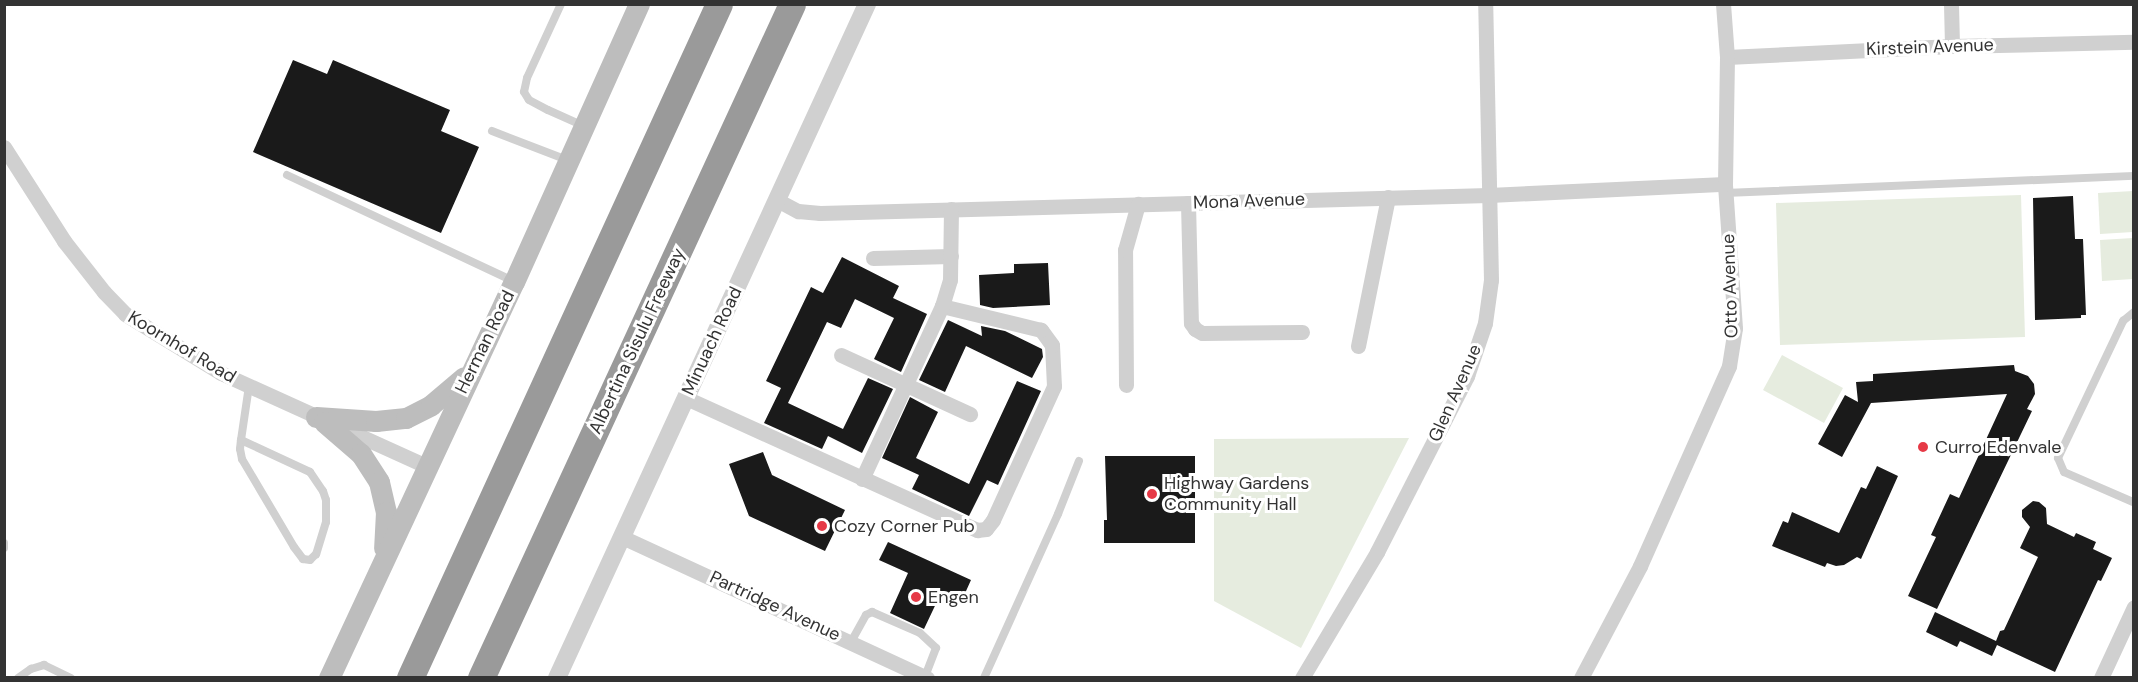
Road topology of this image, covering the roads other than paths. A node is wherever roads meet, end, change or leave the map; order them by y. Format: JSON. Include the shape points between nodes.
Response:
{"nodes":[{"id":1,"x":561,"y":4,"type":"edge"},
{"id":2,"x":639,"y":4,"type":"edge"},
{"id":3,"x":719,"y":4,"type":"edge"},
{"id":4,"x":792,"y":4,"type":"edge"},
{"id":5,"x":867,"y":4,"type":"edge"},
{"id":6,"x":1485,"y":4,"type":"edge"},
{"id":7,"x":1723,"y":4,"type":"edge"},
{"id":8,"x":1951,"y":4,"type":"edge"},
{"id":9,"x":2133,"y":42,"type":"edge"},
{"id":10,"x":1952,"y":46,"type":"junction"},
{"id":11,"x":1727,"y":57,"type":"junction"},
{"id":12,"x":583,"y":126,"type":"junction"},
{"id":13,"x":492,"y":131,"type":"dead end"},
{"id":14,"x":4,"y":147,"type":"edge"},
{"id":15,"x":569,"y":160,"type":"junction"},
{"id":16,"x":287,"y":175,"type":"dead end"},
{"id":17,"x":2133,"y":176,"type":"edge"},
{"id":18,"x":1725,"y":189,"type":"junction"},
{"id":19,"x":1489,"y":195,"type":"junction"},
{"id":20,"x":1388,"y":197,"type":"junction"},
{"id":21,"x":777,"y":200,"type":"junction"},
{"id":22,"x":1188,"y":203,"type":"junction"},
{"id":23,"x":1138,"y":204,"type":"junction"},
{"id":24,"x":951,"y":209,"type":"junction"},
{"id":25,"x":951,"y":256,"type":"junction"},
{"id":26,"x":873,"y":258,"type":"dead end"},
{"id":27,"x":514,"y":282,"type":"junction"},
{"id":28,"x":942,"y":306,"type":"junction"},
{"id":29,"x":2133,"y":312,"type":"edge"},
{"id":30,"x":1302,"y":332,"type":"dead end"},
{"id":31,"x":1358,"y":346,"type":"dead end"},
{"id":32,"x":841,"y":355,"type":"dead end"},
{"id":33,"x":470,"y":372,"type":"junction"},
{"id":34,"x":1126,"y":385,"type":"dead end"},
{"id":35,"x":249,"y":386,"type":"junction"},
{"id":36,"x":905,"y":386,"type":"junction"},
{"id":37,"x":686,"y":398,"type":"junction"},
{"id":38,"x":970,"y":414,"type":"dead end"},
{"id":39,"x":320,"y":420,"type":"junction"},
{"id":40,"x":241,"y":440,"type":"junction"},
{"id":41,"x":1079,"y":461,"type":"dead end"},
{"id":42,"x":426,"y":466,"type":"junction"},
{"id":43,"x":862,"y":479,"type":"junction"},
{"id":44,"x":2133,"y":502,"type":"edge"},
{"id":45,"x":622,"y":537,"type":"junction"},
{"id":46,"x":4,"y":543,"type":"edge"},
{"id":47,"x":4,"y":548,"type":"edge"},
{"id":48,"x":383,"y":560,"type":"junction"},
{"id":49,"x":2133,"y":607,"type":"edge"},
{"id":50,"x":851,"y":642,"type":"junction"},
{"id":51,"x":926,"y":677,"type":"edge"},
{"id":52,"x":18,"y":678,"type":"edge"},
{"id":53,"x":71,"y":678,"type":"edge"},
{"id":54,"x":329,"y":678,"type":"edge"},
{"id":55,"x":410,"y":678,"type":"edge"},
{"id":56,"x":481,"y":678,"type":"edge"},
{"id":57,"x":557,"y":678,"type":"edge"},
{"id":58,"x":984,"y":678,"type":"edge"},
{"id":59,"x":1302,"y":678,"type":"edge"},
{"id":60,"x":1581,"y":678,"type":"edge"},
{"id":61,"x":2101,"y":678,"type":"edge"}],
"edges":[{"from":1,"to":12,"type":"lane","via":[[524,89],[527,97],[548,111]]},
{"from":2,"to":12,"type":"main road","name":"Herman Road"},
{"from":3,"to":55,"type":"highway"},
{"from":4,"to":56,"type":"highway","name":"Albertina Sisulu Freeway"},
{"from":5,"to":21,"type":"street","name":"Minuach Road"},
{"from":6,"to":19,"type":"street","name":"Glen Avenue"},
{"from":7,"to":11,"type":"street","name":"Otto Avenue"},
{"from":8,"to":10,"type":"street"},
{"from":9,"to":10,"type":"street","name":"Kirstein Avenue"},
{"from":10,"to":11,"type":"street","name":"Kirstein Avenue"},
{"from":11,"to":18,"type":"street","name":"Otto Avenue"},
{"from":12,"to":15,"type":"main road","name":"Herman Road"},
{"from":13,"to":15,"type":"lane"},
{"from":14,"to":35,"type":"street","name":"Koornhof Road","via":[[64,241],[125,314],[181,350]]},
{"from":15,"to":27,"type":"main road","name":"Herman Road"},
{"from":16,"to":27,"type":"lane"},
{"from":17,"to":18,"type":"lane"},
{"from":18,"to":19,"type":"street","name":"Mona Avenue"},
{"from":18,"to":60,"type":"street","name":"Otto Avenue","via":[[1736,328],[1729,366],[1640,566]]},
{"from":19,"to":20,"type":"street","name":"Mona Avenue"},
{"from":19,"to":59,"type":"street","name":"Glen Avenue","via":[[1491,280],[1485,323],[1467,376],[1377,552]]},
{"from":20,"to":22,"type":"street","name":"Mona Avenue"},
{"from":20,"to":31,"type":"street"},
{"from":21,"to":24,"type":"street","name":"Mona Avenue","via":[[788,208],[808,213]]},
{"from":21,"to":37,"type":"street","name":"Minuach Road"},
{"from":22,"to":23,"type":"street","name":"Mona Avenue"},
{"from":22,"to":30,"type":"street","via":[[1191,323],[1195,329],[1202,333]]},
{"from":23,"to":24,"type":"street","name":"Mona Avenue"},
{"from":23,"to":34,"type":"street","via":[[1125,250]]},
{"from":24,"to":25,"type":"street"},
{"from":25,"to":26,"type":"street"},
{"from":25,"to":28,"type":"street","via":[[950,280]]},
{"from":27,"to":33,"type":"main road","name":"Herman Road"},
{"from":28,"to":36,"type":"street"},
{"from":28,"to":43,"type":"street","via":[[1041,330],[1052,345],[1054,386],[1020,462],[993,520],[981,531]]},
{"from":29,"to":44,"type":"lane","via":[[2123,321],[2058,458],[2064,472]]},
{"from":32,"to":36,"type":"street"},
{"from":33,"to":39,"type":"main road","via":[[431,405],[406,418]]},
{"from":33,"to":42,"type":"main road","name":"Herman Road"},
{"from":35,"to":39,"type":"street","name":"Koornhof Road"},
{"from":35,"to":40,"type":"lane"},
{"from":36,"to":38,"type":"street"},
{"from":36,"to":43,"type":"street"},
{"from":37,"to":43,"type":"street"},
{"from":37,"to":45,"type":"street","name":"Minuach Road"},
{"from":39,"to":42,"type":"street","name":"Koornhof Road"},
{"from":39,"to":48,"type":"main road","via":[[361,454],[379,483],[386,512]]},
{"from":40,"to":40,"type":"lane","via":[[245,466],[303,559],[310,560],[316,554],[326,522],[326,500],[320,486],[304,469]]},
{"from":41,"to":58,"type":"lane"},
{"from":42,"to":48,"type":"main road","name":"Herman Road"},
{"from":45,"to":50,"type":"street","name":"Partridge Avenue"},
{"from":45,"to":57,"type":"street","name":"Minuach Road"},
{"from":46,"to":47,"type":"lane"},
{"from":48,"to":54,"type":"main road","name":"Herman Road"},
{"from":49,"to":61,"type":"street"},
{"from":50,"to":51,"type":"street","name":"Partridge Avenue"},
{"from":50,"to":51,"type":"lane","via":[[866,615],[872,612],[920,633],[936,648]]},
{"from":52,"to":53,"type":"lane","via":[[44,665]]}]}
